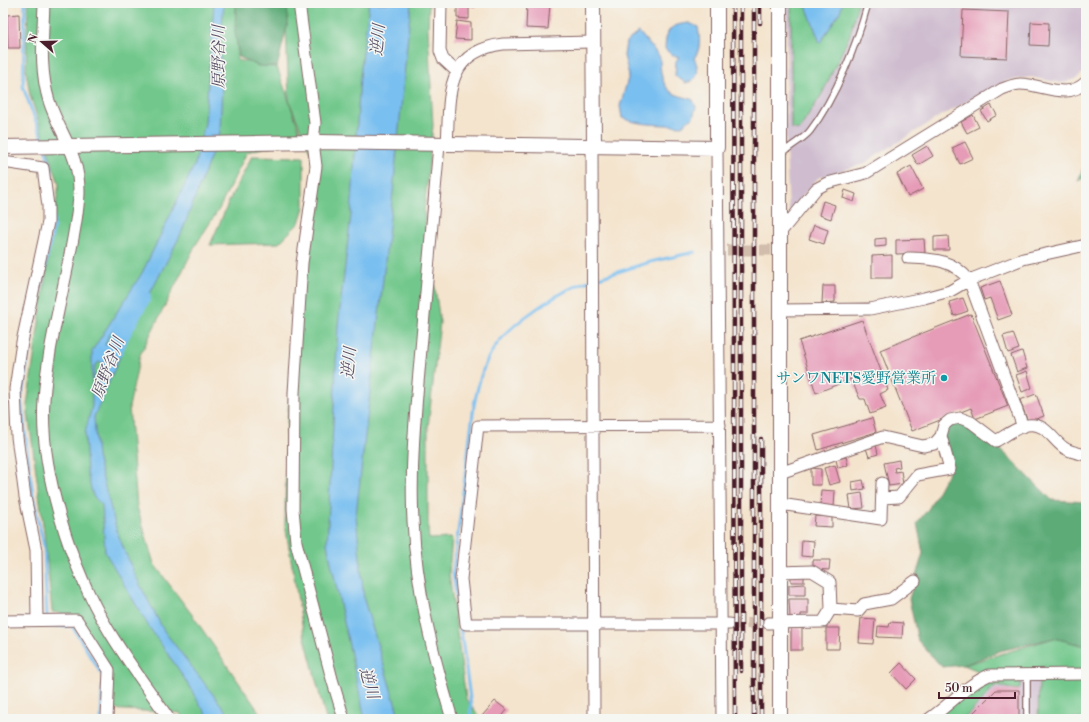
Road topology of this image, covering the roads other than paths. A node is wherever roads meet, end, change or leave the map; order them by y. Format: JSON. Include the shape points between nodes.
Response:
{"nodes":[{"id":1,"x":44,"y":3,"type":"edge"},
{"id":2,"x":299,"y":3,"type":"edge"},
{"id":3,"x":441,"y":3,"type":"edge"},
{"id":4,"x":593,"y":3,"type":"edge"},
{"id":5,"x":717,"y":3,"type":"edge"},
{"id":6,"x":780,"y":3,"type":"edge"},
{"id":7,"x":868,"y":3,"type":"edge"},
{"id":8,"x":592,"y":42,"type":"junction"},
{"id":9,"x":456,"y":71,"type":"junction"},
{"id":10,"x":1086,"y":82,"type":"edge"},
{"id":11,"x":312,"y":142,"type":"junction"},
{"id":12,"x":440,"y":145,"type":"junction"},
{"id":13,"x":593,"y":145,"type":"junction"},
{"id":14,"x":69,"y":146,"type":"junction"},
{"id":15,"x":3,"y":147,"type":"edge"},
{"id":16,"x":717,"y":148,"type":"junction"},
{"id":17,"x":780,"y":157,"type":"junction"},
{"id":18,"x":3,"y":162,"type":"edge"},
{"id":19,"x":780,"y":233,"type":"junction"},
{"id":20,"x":1086,"y":245,"type":"edge"},
{"id":21,"x":908,"y":258,"type":"dead end"},
{"id":22,"x":969,"y":280,"type":"junction"},
{"id":23,"x":780,"y":310,"type":"junction"},
{"id":24,"x":593,"y":425,"type":"junction"},
{"id":25,"x":720,"y":425,"type":"junction"},
{"id":26,"x":1022,"y":427,"type":"junction"},
{"id":27,"x":942,"y":436,"type":"junction"},
{"id":28,"x":1086,"y":455,"type":"edge"},
{"id":29,"x":780,"y":472,"type":"junction"},
{"id":30,"x":882,"y":483,"type":"dead end"},
{"id":31,"x":882,"y":498,"type":"junction"},
{"id":32,"x":780,"y":504,"type":"junction"},
{"id":33,"x":780,"y":572,"type":"junction"},
{"id":34,"x":915,"y":581,"type":"dead end"},
{"id":35,"x":831,"y":609,"type":"junction"},
{"id":36,"x":37,"y":620,"type":"junction"},
{"id":37,"x":3,"y":621,"type":"edge"},
{"id":38,"x":594,"y":623,"type":"junction"},
{"id":39,"x":774,"y":623,"type":"junction"},
{"id":40,"x":725,"y":624,"type":"junction"},
{"id":41,"x":1027,"y":674,"type":"junction"},
{"id":42,"x":1086,"y":674,"type":"edge"},
{"id":43,"x":106,"y":719,"type":"edge"},
{"id":44,"x":169,"y":719,"type":"edge"},
{"id":45,"x":344,"y":719,"type":"edge"},
{"id":46,"x":452,"y":719,"type":"edge"},
{"id":47,"x":594,"y":719,"type":"edge"},
{"id":48,"x":722,"y":719,"type":"edge"},
{"id":49,"x":780,"y":719,"type":"edge"},
{"id":50,"x":929,"y":719,"type":"edge"},
{"id":51,"x":1027,"y":719,"type":"edge"}],
"edges":[{"from":1,"to":14,"type":"street","via":[[43,75],[49,102]]},
{"from":2,"to":11,"type":"street","via":[[315,123]]},
{"from":3,"to":9,"type":"street","via":[[440,51],[442,59]]},
{"from":4,"to":8,"type":"street"},
{"from":5,"to":16,"type":"street"},
{"from":6,"to":17,"type":"street"},
{"from":7,"to":17,"type":"lane","via":[[844,72],[823,110],[810,132],[786,149]]},
{"from":8,"to":9,"type":"street","via":[[490,45],[464,59]]},
{"from":8,"to":13,"type":"street"},
{"from":9,"to":12,"type":"street"},
{"from":10,"to":19,"type":"street","via":[[1069,92],[1018,84],[1002,89],[866,173],[827,183],[816,190]]},
{"from":11,"to":12,"type":"street"},
{"from":11,"to":14,"type":"street"},
{"from":11,"to":45,"type":"street","via":[[316,166],[302,263],[294,393],[293,509],[296,542]]},
{"from":12,"to":13,"type":"street"},
{"from":12,"to":46,"type":"street","via":[[416,406],[412,472],[413,522],[417,569],[433,655]]},
{"from":13,"to":16,"type":"street"},
{"from":13,"to":24,"type":"street"},
{"from":14,"to":15,"type":"street"},
{"from":14,"to":44,"type":"street","via":[[77,168],[79,192],[77,217],[44,400],[46,447],[63,525],[90,596],[109,631]]},
{"from":16,"to":25,"type":"street","via":[[723,250]]},
{"from":17,"to":19,"type":"street"},
{"from":18,"to":36,"type":"street","via":[[43,168],[48,206],[48,222],[22,342],[15,389],[17,437],[25,497],[36,550]]},
{"from":19,"to":23,"type":"street","via":[[776,250]]},
{"from":20,"to":22,"type":"street","via":[[1023,258]]},
{"from":21,"to":22,"type":"street","via":[[934,259],[949,264],[961,270]]},
{"from":22,"to":23,"type":"street","via":[[950,291],[870,309]]},
{"from":22,"to":26,"type":"street"},
{"from":23,"to":29,"type":"street"},
{"from":24,"to":25,"type":"street"},
{"from":24,"to":38,"type":"street"},
{"from":24,"to":38,"type":"street","via":[[478,426],[461,579],[466,624]]},
{"from":25,"to":40,"type":"street"},
{"from":26,"to":27,"type":"street","via":[[996,441],[971,422],[960,418],[950,420],[944,425]]},
{"from":26,"to":28,"type":"street","via":[[1038,426],[1050,432],[1062,446],[1072,452]]},
{"from":27,"to":29,"type":"street","via":[[934,444],[923,446],[883,437]]},
{"from":27,"to":31,"type":"street","via":[[950,469],[917,475],[899,497]]},
{"from":29,"to":32,"type":"street"},
{"from":30,"to":31,"type":"street"},
{"from":31,"to":32,"type":"street","via":[[881,519]]},
{"from":32,"to":33,"type":"street"},
{"from":33,"to":35,"type":"street","via":[[812,571],[830,582]]},
{"from":33,"to":39,"type":"street"},
{"from":34,"to":35,"type":"street","via":[[891,599],[864,604],[858,611]]},
{"from":35,"to":39,"type":"street","via":[[823,622]]},
{"from":36,"to":37,"type":"street"},
{"from":36,"to":43,"type":"street","via":[[76,620],[109,670]]},
{"from":38,"to":40,"type":"street"},
{"from":38,"to":47,"type":"street"},
{"from":39,"to":49,"type":"street"},
{"from":40,"to":48,"type":"street"},
{"from":41,"to":42,"type":"street"},
{"from":41,"to":50,"type":"street","via":[[989,675],[975,681]]},
{"from":41,"to":51,"type":"lane"}]}
